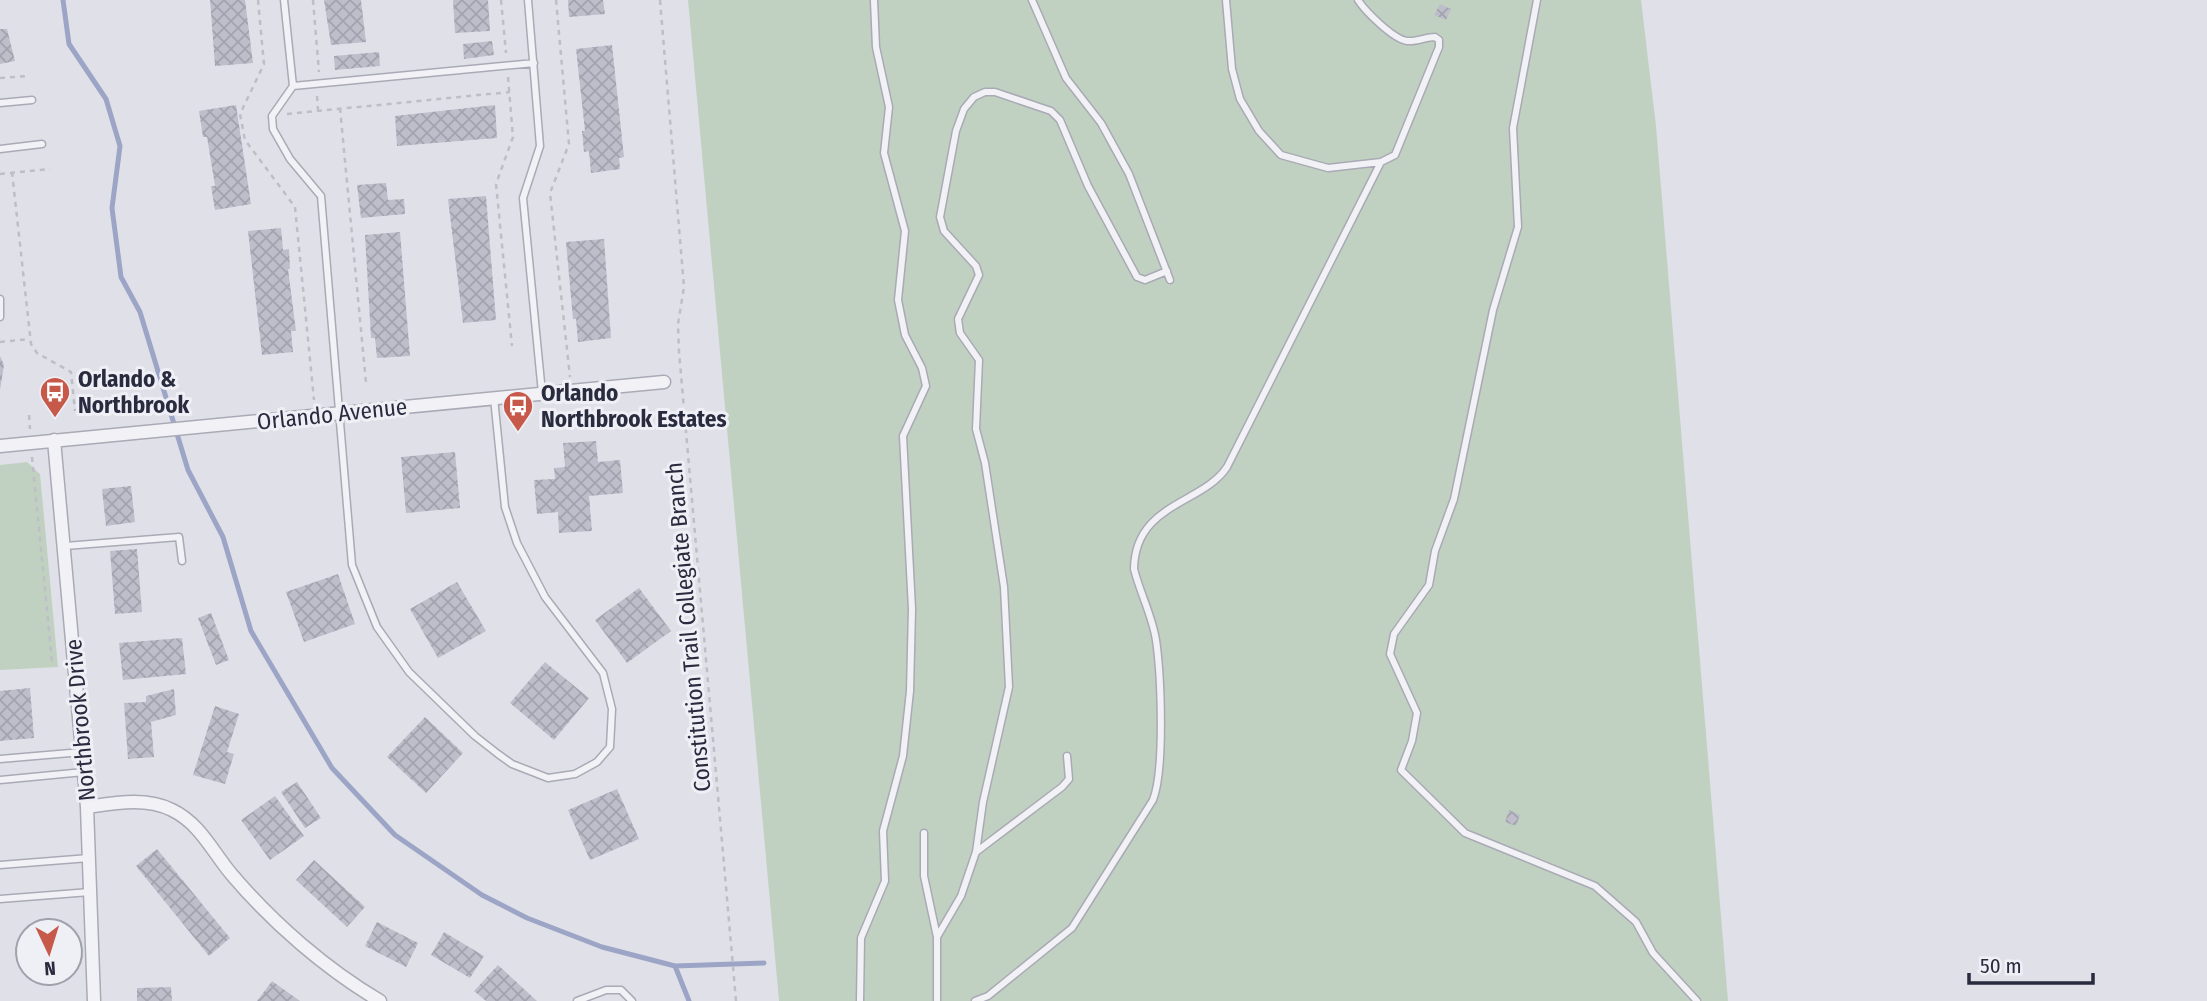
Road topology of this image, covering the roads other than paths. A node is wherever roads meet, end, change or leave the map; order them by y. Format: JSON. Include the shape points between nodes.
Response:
{"nodes":[{"id":1,"x":284,"y":0,"type":"edge"},
{"id":2,"x":528,"y":0,"type":"edge"},
{"id":3,"x":874,"y":0,"type":"edge"},
{"id":4,"x":1032,"y":0,"type":"edge"},
{"id":5,"x":1226,"y":0,"type":"edge"},
{"id":6,"x":1358,"y":0,"type":"edge"},
{"id":7,"x":1537,"y":0,"type":"edge"},
{"id":8,"x":534,"y":63,"type":"junction"},
{"id":9,"x":293,"y":86,"type":"junction"},
{"id":10,"x":32,"y":100,"type":"dead end"},
{"id":11,"x":0,"y":103,"type":"edge"},
{"id":12,"x":42,"y":144,"type":"dead end"},
{"id":13,"x":0,"y":149,"type":"edge"},
{"id":14,"x":1381,"y":162,"type":"junction"},
{"id":15,"x":1167,"y":271,"type":"junction"},
{"id":16,"x":1170,"y":280,"type":"dead end"},
{"id":17,"x":0,"y":299,"type":"edge"},
{"id":18,"x":0,"y":317,"type":"edge"},
{"id":19,"x":664,"y":382,"type":"dead end"},
{"id":20,"x":542,"y":393,"type":"junction"},
{"id":21,"x":494,"y":398,"type":"junction"},
{"id":22,"x":340,"y":412,"type":"junction"},
{"id":23,"x":54,"y":440,"type":"junction"},
{"id":24,"x":0,"y":446,"type":"edge"},
{"id":25,"x":65,"y":546,"type":"junction"},
{"id":26,"x":182,"y":561,"type":"dead end"},
{"id":27,"x":82,"y":752,"type":"junction"},
{"id":28,"x":1067,"y":756,"type":"dead end"},
{"id":29,"x":0,"y":759,"type":"edge"},
{"id":30,"x":84,"y":772,"type":"junction"},
{"id":31,"x":0,"y":780,"type":"edge"},
{"id":32,"x":88,"y":807,"type":"junction"},
{"id":33,"x":924,"y":833,"type":"dead end"},
{"id":34,"x":976,"y":852,"type":"junction"},
{"id":35,"x":91,"y":858,"type":"junction"},
{"id":36,"x":0,"y":865,"type":"edge"},
{"id":37,"x":92,"y":892,"type":"junction"},
{"id":38,"x":0,"y":899,"type":"edge"},
{"id":39,"x":937,"y":937,"type":"junction"},
{"id":40,"x":94,"y":1001,"type":"edge"},
{"id":41,"x":380,"y":1001,"type":"edge"},
{"id":42,"x":577,"y":1001,"type":"edge"},
{"id":43,"x":632,"y":1001,"type":"edge"},
{"id":44,"x":860,"y":1001,"type":"edge"},
{"id":45,"x":936,"y":1001,"type":"edge"},
{"id":46,"x":975,"y":1001,"type":"edge"},
{"id":47,"x":1697,"y":1001,"type":"edge"}],
"edges":[{"from":1,"to":9,"type":"lane"},
{"from":2,"to":8,"type":"lane"},
{"from":3,"to":44,"type":"lane","via":[[876,47],[889,107],[884,153],[905,231],[898,300],[905,335],[926,386],[902,436],[912,609],[910,691],[903,756],[883,831],[885,881],[861,938]]},
{"from":4,"to":15,"type":"lane","via":[[1066,78],[1101,123],[1129,174]]},
{"from":5,"to":14,"type":"lane","via":[[1232,69],[1240,99],[1280,155],[1328,167]]},
{"from":6,"to":14,"type":"lane","via":[[1399,38],[1436,37],[1440,43],[1405,136],[1395,155]]},
{"from":7,"to":47,"type":"lane","via":[[1513,128],[1518,228],[1493,310],[1454,499],[1435,551],[1429,585],[1394,634],[1390,654],[1417,713],[1401,770],[1465,834],[1595,886],[1636,922],[1653,953]]},
{"from":8,"to":9,"type":"lane"},
{"from":8,"to":20,"type":"lane","via":[[540,146],[523,198]]},
{"from":9,"to":22,"type":"lane","via":[[272,116],[273,129],[290,159],[321,196]]},
{"from":10,"to":11,"type":"lane"},
{"from":12,"to":13,"type":"lane"},
{"from":14,"to":46,"type":"lane","via":[[1221,476],[1161,515],[1147,530],[1134,557],[1156,641],[1161,762],[1153,800],[1072,928],[988,996]]},
{"from":15,"to":16,"type":"lane"},
{"from":15,"to":34,"type":"lane","via":[[1145,280],[1137,277],[1088,186],[1060,120],[1051,111],[995,92],[974,97],[956,131],[940,217],[944,231],[979,275],[958,319],[960,333],[979,360],[976,429],[1004,587],[1009,687]]},
{"from":17,"to":18,"type":"lane"},
{"from":19,"to":20,"type":"street","name":"Orlando Avenue"},
{"from":20,"to":21,"type":"street","name":"Orlando Avenue"},
{"from":21,"to":22,"type":"street","name":"Orlando Avenue"},
{"from":21,"to":22,"type":"lane","via":[[505,507],[517,543],[545,597],[603,673],[612,709],[610,747],[597,762],[575,774],[548,778],[498,754],[410,672],[377,626],[352,565]]},
{"from":22,"to":23,"type":"street","name":"Orlando Avenue"},
{"from":23,"to":24,"type":"street","name":"Orlando Avenue"},
{"from":23,"to":25,"type":"street","name":"Northbrook Drive"},
{"from":25,"to":26,"type":"lane","via":[[179,537]]},
{"from":25,"to":27,"type":"street","name":"Northbrook Drive"},
{"from":27,"to":29,"type":"lane"},
{"from":27,"to":30,"type":"street","name":"Northbrook Drive"},
{"from":28,"to":34,"type":"lane","via":[[1069,779],[1062,787]]},
{"from":30,"to":31,"type":"lane"},
{"from":30,"to":32,"type":"street","name":"Northbrook Drive"},
{"from":32,"to":35,"type":"street","name":"Northbrook Drive"},
{"from":32,"to":41,"type":"street","via":[[140,802],[171,809],[186,818],[233,876],[299,941]]},
{"from":33,"to":39,"type":"lane","via":[[924,877]]},
{"from":34,"to":39,"type":"lane","via":[[961,897]]},
{"from":35,"to":36,"type":"lane"},
{"from":35,"to":37,"type":"street","name":"Northbrook Drive"},
{"from":37,"to":38,"type":"lane"},
{"from":37,"to":40,"type":"street","name":"Northbrook Drive"},
{"from":39,"to":45,"type":"lane"},
{"from":42,"to":43,"type":"lane","via":[[606,990],[621,990]]}]}
